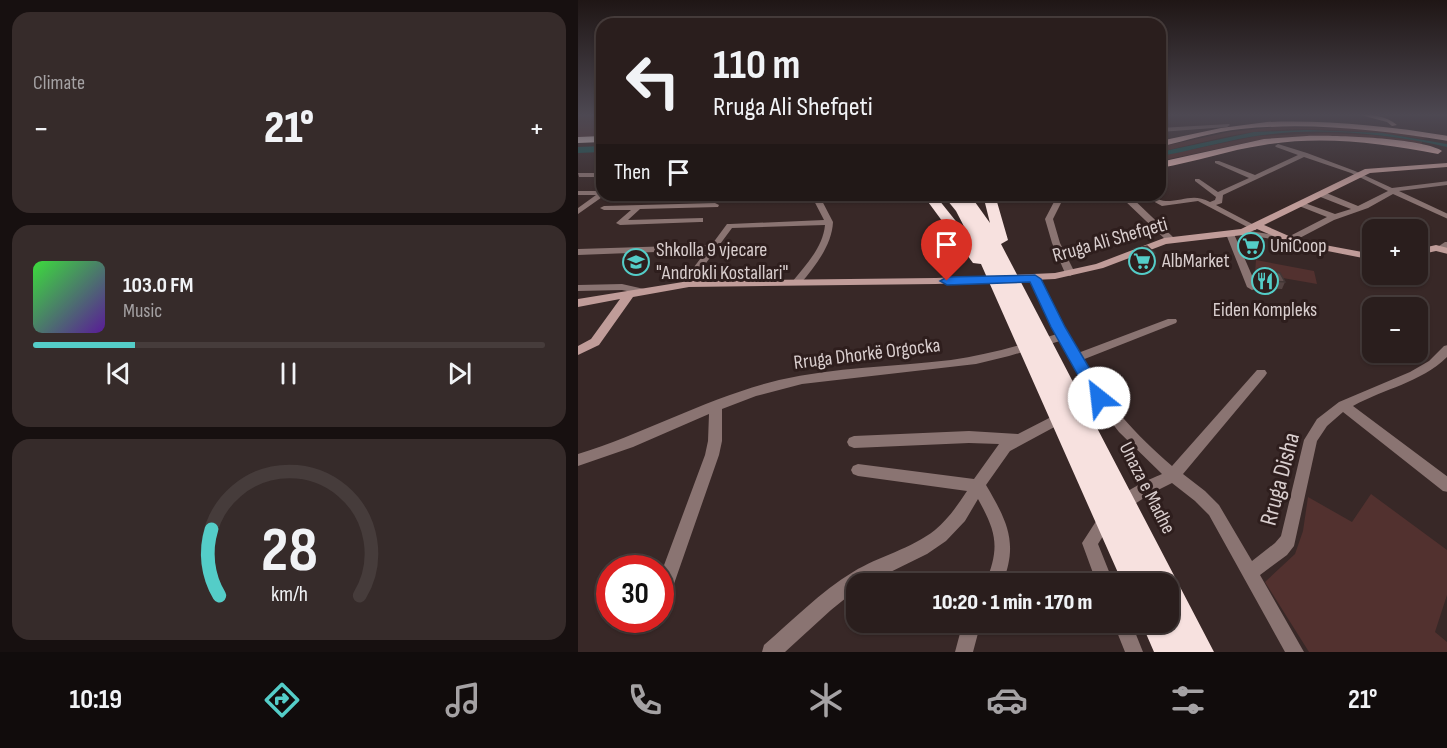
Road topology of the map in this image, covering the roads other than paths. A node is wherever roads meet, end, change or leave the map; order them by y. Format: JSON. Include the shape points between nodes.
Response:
{"nodes":[{"id":1,"x":1255,"y":144,"type":"edge"},
{"id":2,"x":1278,"y":146,"type":"dead end"},
{"id":3,"x":1306,"y":154,"type":"junction"},
{"id":4,"x":1228,"y":157,"type":"dead end"},
{"id":5,"x":1166,"y":164,"type":"edge"},
{"id":6,"x":1448,"y":165,"type":"edge"},
{"id":7,"x":1359,"y":174,"type":"junction"},
{"id":8,"x":579,"y":175,"type":"edge"},
{"id":9,"x":596,"y":175,"type":"edge"},
{"id":10,"x":1256,"y":178,"type":"junction"},
{"id":11,"x":1197,"y":180,"type":"dead end"},
{"id":12,"x":1448,"y":183,"type":"edge"},
{"id":13,"x":1392,"y":190,"type":"junction"},
{"id":14,"x":578,"y":193,"type":"edge"},
{"id":15,"x":596,"y":193,"type":"edge"},
{"id":16,"x":1320,"y":194,"type":"junction"},
{"id":17,"x":1218,"y":195,"type":"junction"},
{"id":18,"x":596,"y":198,"type":"edge"},
{"id":19,"x":818,"y":201,"type":"edge"},
{"id":20,"x":934,"y":201,"type":"edge"},
{"id":21,"x":953,"y":201,"type":"edge"},
{"id":22,"x":968,"y":201,"type":"edge"},
{"id":23,"x":990,"y":201,"type":"edge"},
{"id":24,"x":1060,"y":201,"type":"edge"},
{"id":25,"x":1130,"y":201,"type":"edge"},
{"id":26,"x":1157,"y":201,"type":"edge"},
{"id":27,"x":715,"y":204,"type":"dead end"},
{"id":28,"x":1302,"y":204,"type":"junction"},
{"id":29,"x":1210,"y":205,"type":"junction"},
{"id":30,"x":638,"y":207,"type":"junction"},
{"id":31,"x":1356,"y":208,"type":"junction"},
{"id":32,"x":581,"y":210,"type":"edge"},
{"id":33,"x":1335,"y":217,"type":"junction"},
{"id":34,"x":1448,"y":217,"type":"edge"},
{"id":35,"x":700,"y":220,"type":"dead end"},
{"id":36,"x":829,"y":222,"type":"junction"},
{"id":37,"x":1251,"y":228,"type":"junction"},
{"id":38,"x":1230,"y":234,"type":"junction"},
{"id":39,"x":1170,"y":239,"type":"junction"},
{"id":40,"x":1289,"y":240,"type":"junction"},
{"id":41,"x":706,"y":248,"type":"dead end"},
{"id":42,"x":1446,"y":248,"type":"edge"},
{"id":43,"x":1428,"y":251,"type":"edge"},
{"id":44,"x":578,"y":252,"type":"edge"},
{"id":45,"x":1362,"y":255,"type":"edge"},
{"id":46,"x":998,"y":269,"type":"junction"},
{"id":47,"x":1070,"y":273,"type":"junction"},
{"id":48,"x":1035,"y":279,"type":"junction"},
{"id":49,"x":797,"y":282,"type":"junction"},
{"id":50,"x":686,"y":284,"type":"junction"},
{"id":51,"x":1252,"y":287,"type":"dead end"},
{"id":52,"x":578,"y":288,"type":"edge"},
{"id":53,"x":636,"y":292,"type":"junction"},
{"id":54,"x":578,"y":303,"type":"edge"},
{"id":55,"x":1172,"y":321,"type":"dead end"},
{"id":56,"x":1063,"y":336,"type":"junction"},
{"id":57,"x":1448,"y":350,"type":"edge"},
{"id":58,"x":578,"y":351,"type":"edge"},
{"id":59,"x":1077,"y":358,"type":"junction"},
{"id":60,"x":1261,"y":373,"type":"dead end"},
{"id":61,"x":1099,"y":398,"type":"junction"},
{"id":62,"x":1343,"y":405,"type":"junction"},
{"id":63,"x":716,"y":407,"type":"junction"},
{"id":64,"x":1018,"y":439,"type":"junction"},
{"id":65,"x":854,"y":442,"type":"dead end"},
{"id":66,"x":578,"y":460,"type":"edge"},
{"id":67,"x":858,"y":470,"type":"dead end"},
{"id":68,"x":1173,"y":475,"type":"junction"},
{"id":69,"x":979,"y":486,"type":"junction"},
{"id":70,"x":1448,"y":486,"type":"edge"},
{"id":71,"x":674,"y":561,"type":"edge"},
{"id":72,"x":1251,"y":572,"type":"junction"},
{"id":73,"x":998,"y":573,"type":"edge"},
{"id":74,"x":1102,"y":573,"type":"edge"},
{"id":75,"x":1133,"y":573,"type":"edge"},
{"id":76,"x":1158,"y":573,"type":"edge"},
{"id":77,"x":1179,"y":615,"type":"edge"},
{"id":78,"x":969,"y":633,"type":"edge"},
{"id":79,"x":1126,"y":633,"type":"edge"},
{"id":80,"x":1161,"y":633,"type":"edge"},
{"id":81,"x":771,"y":652,"type":"edge"},
{"id":82,"x":964,"y":652,"type":"edge"},
{"id":83,"x":1134,"y":652,"type":"edge"},
{"id":84,"x":1170,"y":652,"type":"edge"},
{"id":85,"x":1198,"y":652,"type":"edge"},
{"id":86,"x":1295,"y":652,"type":"edge"}],
"edges":[{"from":1,"to":5,"type":"main road"},
{"from":2,"to":3,"type":"street"},
{"from":3,"to":7,"type":"street"},
{"from":3,"to":10,"type":"street"},
{"from":4,"to":10,"type":"street","via":[[1217,162]]},
{"from":6,"to":7,"type":"main road","name":"Rruga Ali Shefqeti","via":[[1383,168]]},
{"from":7,"to":13,"type":"street"},
{"from":7,"to":16,"type":"main road","name":"Rruga Ali Shefqeti"},
{"from":8,"to":9,"type":"street"},
{"from":10,"to":17,"type":"street"},
{"from":11,"to":17,"type":"street"},
{"from":12,"to":13,"type":"street"},
{"from":13,"to":31,"type":"street"},
{"from":13,"to":34,"type":"street"},
{"from":14,"to":15,"type":"street"},
{"from":16,"to":28,"type":"main road","name":"Rruga Ali Shefqeti"},
{"from":16,"to":31,"type":"street"},
{"from":17,"to":29,"type":"street","via":[[1219,201]]},
{"from":18,"to":32,"type":"street"},
{"from":19,"to":36,"type":"street"},
{"from":20,"to":46,"type":"highway","via":[[974,253]]},
{"from":21,"to":46,"type":"highway"},
{"from":22,"to":46,"type":"highway","name":"Unaza e Madhe","via":[[982,220]]},
{"from":23,"to":46,"type":"highway","via":[[997,228]]},
{"from":24,"to":47,"type":"street","via":[[1049,219]]},
{"from":25,"to":39,"type":"street"},
{"from":26,"to":29,"type":"street","via":[[1162,204],[1199,199]]},
{"from":27,"to":30,"type":"street"},
{"from":28,"to":33,"type":"street"},
{"from":28,"to":37,"type":"main road","name":"Rruga Ali Shefqeti"},
{"from":29,"to":37,"type":"street"},
{"from":30,"to":32,"type":"street"},
{"from":30,"to":35,"type":"street","via":[[620,223]]},
{"from":31,"to":33,"type":"street"},
{"from":33,"to":40,"type":"street"},
{"from":36,"to":49,"type":"street","via":[[817,256]]},
{"from":36,"to":50,"type":"street","via":[[730,226]]},
{"from":37,"to":38,"type":"main road","name":"Rruga Ali Shefqeti"},
{"from":37,"to":40,"type":"main road"},
{"from":37,"to":40,"type":"street"},
{"from":38,"to":39,"type":"main road","name":"Rruga Ali Shefqeti"},
{"from":38,"to":51,"type":"street"},
{"from":39,"to":47,"type":"main road","name":"Rruga Ali Shefqeti"},
{"from":40,"to":45,"type":"main road"},
{"from":41,"to":44,"type":"street"},
{"from":42,"to":43,"type":"main road"},
{"from":46,"to":75,"type":"highway","name":"Unaza e Madhe","via":[[1042,379]]},
{"from":46,"to":76,"type":"highway","name":"Unaza e Madhe","via":[[1085,426]]},
{"from":47,"to":48,"type":"main road","name":"Rruga Ali Shefqeti"},
{"from":48,"to":49,"type":"main road","name":"Rruga Ali Shefqeti"},
{"from":48,"to":56,"type":"street"},
{"from":49,"to":50,"type":"main road","name":"Rruga Ali Shefqeti"},
{"from":50,"to":53,"type":"main road","name":"Rruga Ali Shefqeti"},
{"from":52,"to":53,"type":"street","via":[[622,287]]},
{"from":53,"to":54,"type":"main road","name":"Rruga Ali Shefqeti"},
{"from":53,"to":58,"type":"main road","via":[[595,342]]},
{"from":55,"to":59,"type":"street"},
{"from":56,"to":59,"type":"street"},
{"from":56,"to":63,"type":"street","name":"Rruga Dhorkë Orgocka","via":[[976,360],[845,372],[778,385]]},
{"from":57,"to":62,"type":"street","name":"Rruga Disha","via":[[1422,372]]},
{"from":59,"to":61,"type":"street"},
{"from":60,"to":68,"type":"street"},
{"from":61,"to":64,"type":"street"},
{"from":61,"to":68,"type":"street","via":[[1133,440]]},
{"from":62,"to":70,"type":"street"},
{"from":62,"to":72,"type":"street","name":"Rruga Disha","via":[[1326,416],[1311,440],[1288,540]]},
{"from":63,"to":66,"type":"street","name":"Rruga Dhorkë Orgocka"},
{"from":63,"to":71,"type":"street","via":[[712,455]]},
{"from":64,"to":65,"type":"street"},
{"from":64,"to":69,"type":"street","via":[[995,457]]},
{"from":67,"to":69,"type":"street"},
{"from":68,"to":72,"type":"street","via":[[1214,510]]},
{"from":68,"to":74,"type":"street","via":[[1108,515],[1090,543]]},
{"from":69,"to":73,"type":"street","via":[[994,510],[1003,539]]},
{"from":69,"to":81,"type":"street","via":[[942,534],[926,546],[860,577]]},
{"from":72,"to":86,"type":"street"},
{"from":77,"to":85,"type":"highway"},
{"from":78,"to":82,"type":"street"},
{"from":79,"to":83,"type":"street"},
{"from":80,"to":84,"type":"highway"}]}
